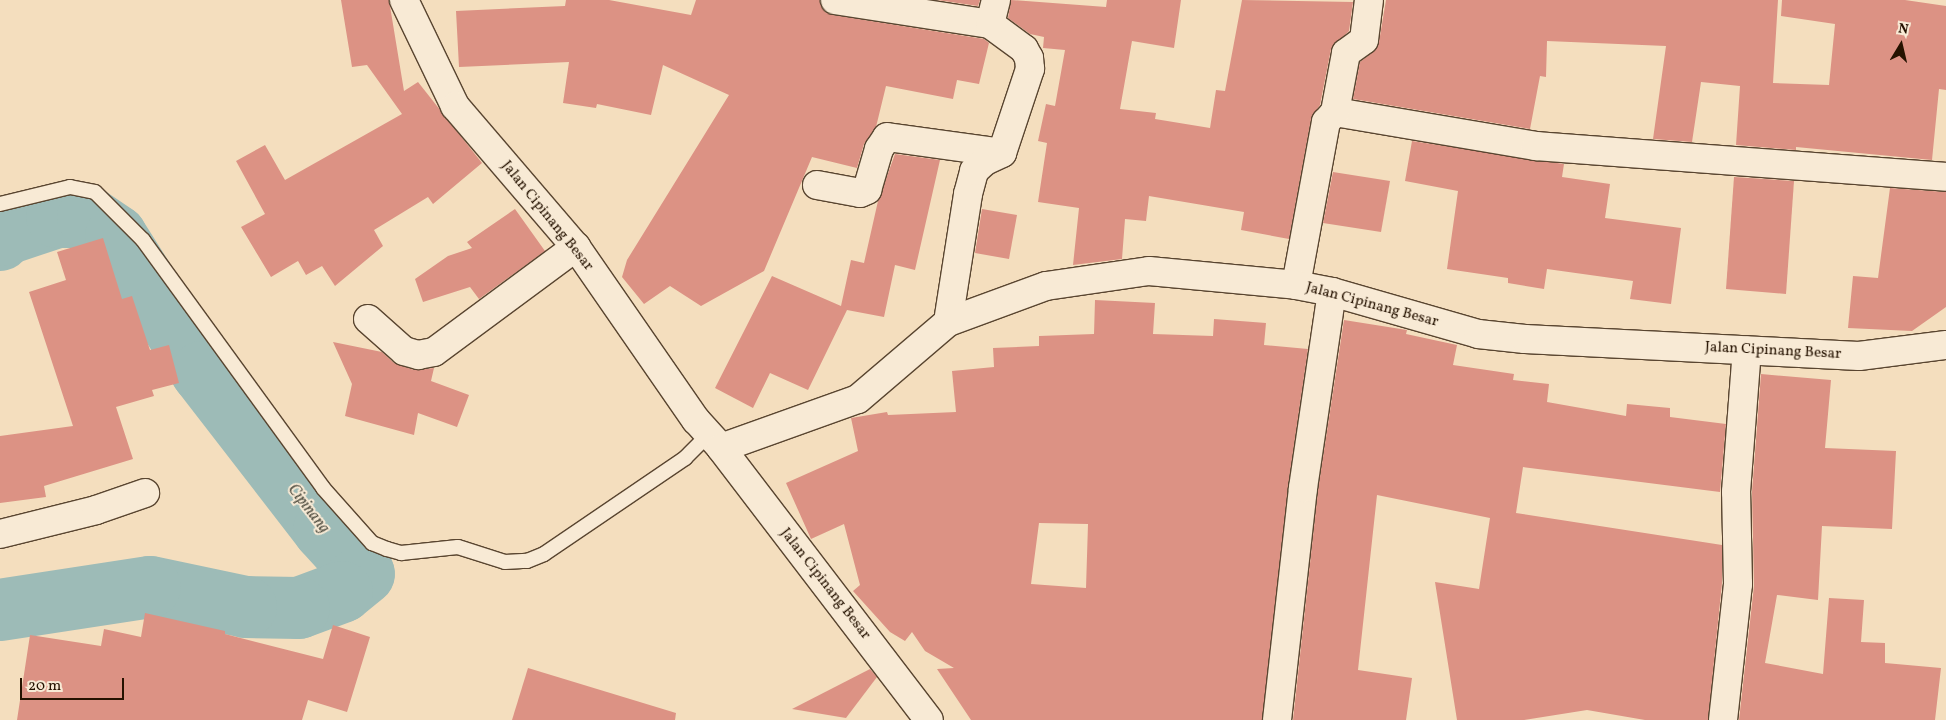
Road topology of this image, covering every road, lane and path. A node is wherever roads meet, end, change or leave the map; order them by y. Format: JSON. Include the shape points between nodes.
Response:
{"nodes":[{"id":1,"x":404,"y":0,"type":"edge"},
{"id":2,"x":835,"y":0,"type":"edge"},
{"id":3,"x":1369,"y":0,"type":"edge"},
{"id":4,"x":993,"y":12,"type":"edge"},
{"id":5,"x":1335,"y":112,"type":"junction"},
{"id":6,"x":1002,"y":153,"type":"junction"},
{"id":7,"x":1946,"y":177,"type":"edge"},
{"id":8,"x":817,"y":186,"type":"dead end"},
{"id":9,"x":0,"y":204,"type":"edge"},
{"id":10,"x":576,"y":247,"type":"junction"},
{"id":11,"x":1296,"y":285,"type":"junction"},
{"id":12,"x":1332,"y":292,"type":"junction"},
{"id":13,"x":368,"y":319,"type":"dead end"},
{"id":14,"x":948,"y":322,"type":"junction"},
{"id":15,"x":1946,"y":345,"type":"edge"},
{"id":16,"x":1747,"y":350,"type":"junction"},
{"id":17,"x":714,"y":442,"type":"junction"},
{"id":18,"x":145,"y":493,"type":"dead end"},
{"id":19,"x":0,"y":534,"type":"edge"},
{"id":20,"x":929,"y":720,"type":"edge"},
{"id":21,"x":1278,"y":720,"type":"edge"},
{"id":22,"x":1723,"y":720,"type":"edge"}],
"edges":[{"from":1,"to":10,"type":"street","name":"Jalan Cipinang Besar","via":[[455,106]]},
{"from":2,"to":4,"type":"street"},
{"from":3,"to":5,"type":"street","via":[[1364,40],[1346,53]]},
{"from":4,"to":6,"type":"street","via":[[1024,49],[1030,69]]},
{"from":5,"to":7,"type":"street","via":[[1536,146]]},
{"from":5,"to":11,"type":"street","via":[[1326,122]]},
{"from":6,"to":8,"type":"street","via":[[887,137],[879,149],[867,190],[860,193]]},
{"from":6,"to":14,"type":"street","via":[[985,161],[974,172]]},
{"from":9,"to":17,"type":"lane","via":[[70,187],[95,192],[143,240],[323,488],[372,543],[387,549],[401,553],[458,547],[505,562],[527,561],[544,554],[685,458]]},
{"from":10,"to":13,"type":"street","via":[[434,352],[418,354],[404,351]]},
{"from":10,"to":17,"type":"street","name":"Jalan Cipinang Besar"},
{"from":11,"to":12,"type":"street","name":"Jalan Cipinang Besar"},
{"from":11,"to":14,"type":"street","name":"Jalan Cipinang Besar","via":[[1149,270],[1046,286]]},
{"from":12,"to":16,"type":"street","name":"Jalan Cipinang Besar","via":[[1478,334]]},
{"from":12,"to":21,"type":"street","via":[[1303,488]]},
{"from":14,"to":17,"type":"street","name":"Jalan Cipinang Besar","via":[[858,399]]},
{"from":15,"to":16,"type":"street","name":"Jalan Cipinang Besar","via":[[1859,356]]},
{"from":16,"to":22,"type":"street","via":[[1736,492],[1738,584]]},
{"from":17,"to":20,"type":"street","name":"Jalan Cipinang Besar"},
{"from":18,"to":19,"type":"street","via":[[96,510]]}]}
